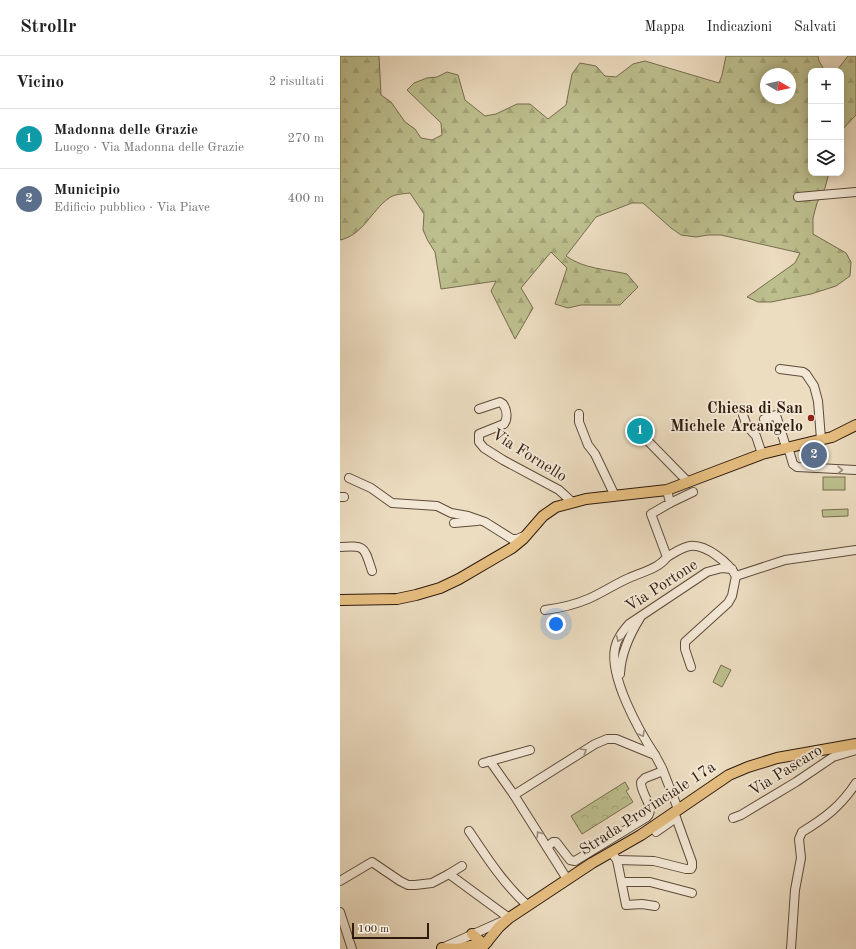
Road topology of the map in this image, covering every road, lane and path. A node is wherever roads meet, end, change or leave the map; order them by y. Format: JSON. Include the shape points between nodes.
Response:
{"nodes":[{"id":1,"x":856,"y":192,"type":"edge"},
{"id":2,"x":798,"y":197,"type":"dead end"},
{"id":3,"x":780,"y":370,"type":"dead end"},
{"id":4,"x":478,"y":409,"type":"dead end"},
{"id":5,"x":579,"y":414,"type":"dead end"},
{"id":6,"x":743,"y":414,"type":"dead end"},
{"id":7,"x":764,"y":419,"type":"dead end"},
{"id":8,"x":856,"y":425,"type":"edge"},
{"id":9,"x":644,"y":437,"type":"dead end"},
{"id":10,"x":821,"y":439,"type":"junction"},
{"id":11,"x":787,"y":447,"type":"junction"},
{"id":12,"x":762,"y":454,"type":"junction"},
{"id":13,"x":856,"y":470,"type":"edge"},
{"id":14,"x":349,"y":478,"type":"dead end"},
{"id":15,"x":688,"y":482,"type":"junction"},
{"id":16,"x":667,"y":490,"type":"junction"},
{"id":17,"x":692,"y":492,"type":"dead end"},
{"id":18,"x":615,"y":496,"type":"junction"},
{"id":19,"x":572,"y":502,"type":"junction"},
{"id":20,"x":670,"y":503,"type":"junction"},
{"id":21,"x":485,"y":522,"type":"junction"},
{"id":22,"x":454,"y":523,"type":"dead end"},
{"id":23,"x":528,"y":534,"type":"junction"},
{"id":24,"x":340,"y":547,"type":"edge"},
{"id":25,"x":856,"y":550,"type":"edge"},
{"id":26,"x":667,"y":557,"type":"junction"},
{"id":27,"x":372,"y":570,"type":"dead end"},
{"id":28,"x":734,"y":572,"type":"junction"},
{"id":29,"x":340,"y":600,"type":"edge"},
{"id":30,"x":545,"y":610,"type":"dead end"},
{"id":31,"x":691,"y":667,"type":"dead end"},
{"id":32,"x":856,"y":744,"type":"edge"},
{"id":33,"x":530,"y":750,"type":"dead end"},
{"id":34,"x":856,"y":750,"type":"edge"},
{"id":35,"x":655,"y":755,"type":"junction"},
{"id":36,"x":663,"y":771,"type":"junction"},
{"id":37,"x":856,"y":783,"type":"edge"},
{"id":38,"x":514,"y":795,"type":"junction"},
{"id":39,"x":675,"y":815,"type":"junction"},
{"id":40,"x":733,"y":818,"type":"dead end"},
{"id":41,"x":469,"y":831,"type":"dead end"},
{"id":42,"x":656,"y":832,"type":"dead end"},
{"id":43,"x":547,"y":847,"type":"junction"},
{"id":44,"x":614,"y":856,"type":"junction"},
{"id":45,"x":462,"y":866,"type":"dead end"},
{"id":46,"x":449,"y":874,"type":"junction"},
{"id":47,"x":567,"y":879,"type":"junction"},
{"id":48,"x":340,"y":881,"type":"edge"},
{"id":49,"x":622,"y":882,"type":"junction"},
{"id":50,"x":692,"y":894,"type":"dead end"},
{"id":51,"x":527,"y":906,"type":"junction"},
{"id":52,"x":655,"y":906,"type":"dead end"},
{"id":53,"x":340,"y":912,"type":"edge"},
{"id":54,"x":509,"y":918,"type":"junction"},
{"id":55,"x":472,"y":934,"type":"junction"},
{"id":56,"x":482,"y":946,"type":"edge"},
{"id":57,"x":440,"y":948,"type":"edge"},
{"id":58,"x":352,"y":949,"type":"edge"},
{"id":59,"x":457,"y":949,"type":"edge"},
{"id":60,"x":791,"y":949,"type":"edge"}],
"edges":[{"from":1,"to":2,"type":"street"},
{"from":3,"to":10,"type":"street","via":[[803,372],[814,386],[818,401]]},
{"from":4,"to":19,"type":"street","name":"Via Fornello","via":[[500,402],[506,410],[504,424],[478,434],[482,446],[559,490]]},
{"from":5,"to":18,"type":"street","via":[[579,422],[588,445]]},
{"from":6,"to":12,"type":"street","via":[[747,426],[756,436]]},
{"from":7,"to":11,"type":"street","via":[[775,413]]},
{"from":8,"to":10,"type":"main road"},
{"from":9,"to":15,"type":"street"},
{"from":10,"to":11,"type":"main road"},
{"from":11,"to":12,"type":"main road"},
{"from":11,"to":13,"type":"street","one_way":true,"via":[[793,464],[797,467]]},
{"from":12,"to":15,"type":"main road"},
{"from":14,"to":21,"type":"street","via":[[373,489],[392,502],[434,505],[452,514]]},
{"from":15,"to":16,"type":"main road"},
{"from":16,"to":18,"type":"main road"},
{"from":16,"to":20,"type":"street"},
{"from":17,"to":20,"type":"street"},
{"from":18,"to":19,"type":"main road"},
{"from":19,"to":23,"type":"main road","via":[[549,510]]},
{"from":20,"to":26,"type":"street","via":[[651,514]]},
{"from":21,"to":22,"type":"street"},
{"from":21,"to":23,"type":"street","via":[[512,539]]},
{"from":23,"to":29,"type":"main road","via":[[510,550],[459,580],[440,588],[396,599]]},
{"from":24,"to":27,"type":"street","via":[[356,546],[363,549]]},
{"from":25,"to":28,"type":"street","name":"Via Portone","via":[[784,560]]},
{"from":26,"to":28,"type":"street","via":[[686,547],[697,546],[726,562]]},
{"from":26,"to":30,"type":"street","via":[[657,566],[587,600]]},
{"from":28,"to":31,"type":"street","via":[[732,596],[728,603],[685,642]]},
{"from":28,"to":35,"type":"street","name":"Via Portone","one_way":true,"via":[[722,568],[707,572],[629,624],[621,633],[615,648],[616,671],[631,712]]},
{"from":32,"to":39,"type":"main road","name":"Strada Provinciale 17a","via":[[777,758],[748,766],[726,777]]},
{"from":33,"to":38,"type":"street","via":[[487,762]]},
{"from":34,"to":40,"type":"street","name":"Via Pascaro","via":[[834,757]]},
{"from":35,"to":36,"type":"street","name":"Via Portone"},
{"from":38,"to":35,"type":"street","one_way":true,"via":[[605,740],[616,739]]},
{"from":36,"to":39,"type":"street","name":"Via Portone"},
{"from":36,"to":43,"type":"street","via":[[644,778],[641,782],[650,809],[647,817],[575,861],[568,859],[556,843],[553,842]]},
{"from":37,"to":60,"type":"street","via":[[832,812],[800,835],[801,858],[795,890]]},
{"from":43,"to":38,"type":"street","one_way":true},
{"from":39,"to":42,"type":"street"},
{"from":39,"to":44,"type":"main road","name":"Strada Provinciale 17a","via":[[641,835]]},
{"from":39,"to":44,"type":"street","name":"Via Portone","via":[[693,865],[690,869]]},
{"from":41,"to":51,"type":"street","via":[[511,890]]},
{"from":43,"to":47,"type":"street"},
{"from":44,"to":47,"type":"main road","name":"Strada Provinciale 17a"},
{"from":44,"to":49,"type":"street"},
{"from":45,"to":46,"type":"street"},
{"from":46,"to":48,"type":"street","via":[[432,883],[408,885],[372,862]]},
{"from":46,"to":54,"type":"street"},
{"from":47,"to":51,"type":"main road","name":"Strada Provinciale 17a"},
{"from":49,"to":50,"type":"street","via":[[650,882]]},
{"from":49,"to":52,"type":"street","via":[[626,905]]},
{"from":51,"to":54,"type":"main road","name":"Strada Provinciale 17a"},
{"from":53,"to":58,"type":"street"},
{"from":54,"to":55,"type":"street"},
{"from":54,"to":56,"type":"main road","name":"Strada Provinciale 17a"},
{"from":55,"to":56,"type":"main road","via":[[479,939]]},
{"from":55,"to":57,"type":"street"},
{"from":56,"to":59,"type":"main road"},
{"from":57,"to":59,"type":"main road"}]}
